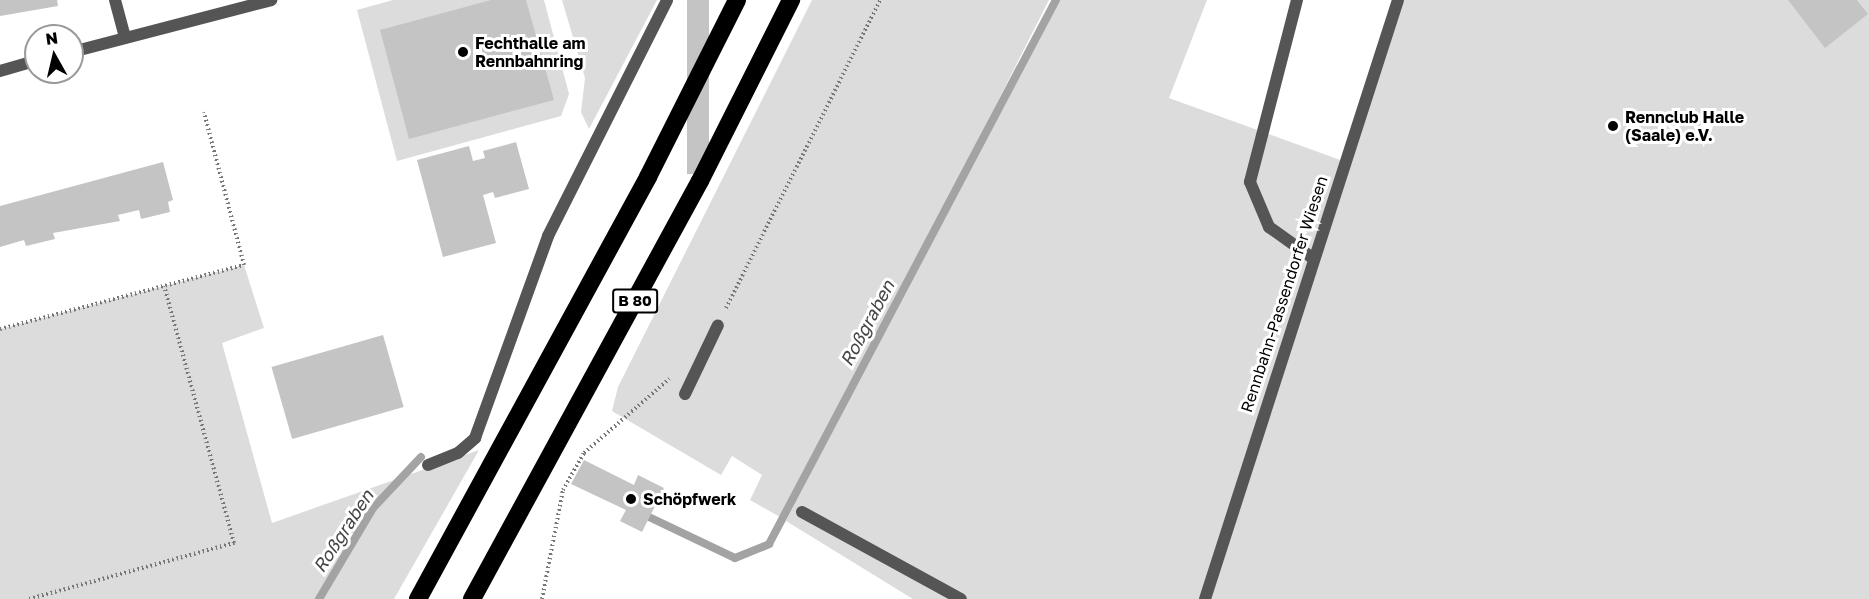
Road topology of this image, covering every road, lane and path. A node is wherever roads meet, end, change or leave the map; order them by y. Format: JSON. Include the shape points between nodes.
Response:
{"nodes":[{"id":1,"x":115,"y":0,"type":"edge"},
{"id":2,"x":271,"y":0,"type":"edge"},
{"id":3,"x":667,"y":0,"type":"edge"},
{"id":4,"x":737,"y":0,"type":"edge"},
{"id":5,"x":791,"y":0,"type":"edge"},
{"id":6,"x":880,"y":0,"type":"edge"},
{"id":7,"x":1297,"y":0,"type":"edge"},
{"id":8,"x":1398,"y":0,"type":"edge"},
{"id":9,"x":125,"y":38,"type":"junction"},
{"id":10,"x":84,"y":49,"type":"edge"},
{"id":11,"x":24,"y":64,"type":"edge"},
{"id":12,"x":0,"y":71,"type":"edge"},
{"id":13,"x":204,"y":112,"type":"dead end"},
{"id":14,"x":1311,"y":257,"type":"junction"},
{"id":15,"x":164,"y":286,"type":"junction"},
{"id":16,"x":718,"y":325,"type":"joint"},
{"id":17,"x":0,"y":329,"type":"edge"},
{"id":18,"x":678,"y":368,"type":"dead end"},
{"id":19,"x":685,"y":394,"type":"dead end"},
{"id":20,"x":428,"y":465,"type":"dead end"},
{"id":21,"x":802,"y":512,"type":"dead end"},
{"id":22,"x":29,"y":599,"type":"edge"},
{"id":23,"x":418,"y":599,"type":"edge"},
{"id":24,"x":472,"y":599,"type":"edge"},
{"id":25,"x":542,"y":599,"type":"edge"},
{"id":26,"x":961,"y":599,"type":"edge"},
{"id":27,"x":1205,"y":599,"type":"edge"}],
"edges":[{"from":1,"to":9,"type":"street"},
{"from":2,"to":9,"type":"street"},
{"from":3,"to":20,"type":"street","via":[[548,236],[475,438],[458,453]]},
{"from":4,"to":23,"type":"highway","number":"B 80","via":[[648,177]]},
{"from":5,"to":24,"type":"highway","number":"B 80","via":[[689,202]]},
{"from":6,"to":16,"type":"path"},
{"from":7,"to":14,"type":"street","via":[[1250,182],[1269,227]]},
{"from":8,"to":14,"type":"street","name":"Rennbahn-Passendorfer Wiesen"},
{"from":9,"to":10,"type":"street"},
{"from":11,"to":12,"type":"street"},
{"from":13,"to":15,"type":"path","via":[[244,265]]},
{"from":14,"to":27,"type":"street","name":"Rennbahn-Passendorfer Wiesen"},
{"from":15,"to":17,"type":"path"},
{"from":15,"to":22,"type":"path","via":[[234,543]]},
{"from":16,"to":19,"type":"street"},
{"from":18,"to":25,"type":"path","via":[[584,453],[563,490]]},
{"from":21,"to":26,"type":"street"}]}
